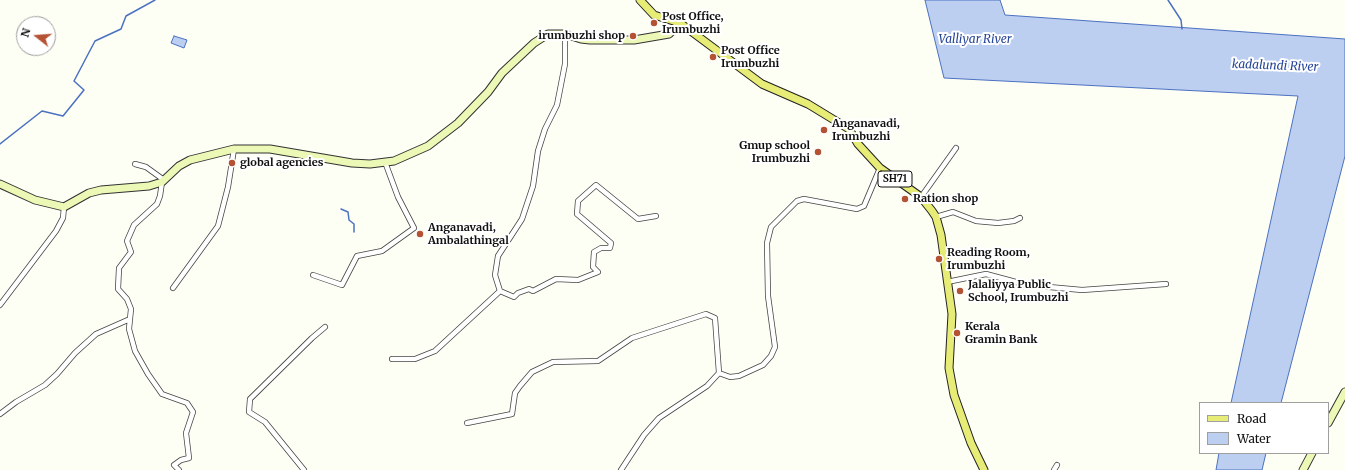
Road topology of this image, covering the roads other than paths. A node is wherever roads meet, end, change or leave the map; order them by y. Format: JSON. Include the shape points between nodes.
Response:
{"nodes":[{"id":1,"x":640,"y":0,"type":"edge"},
{"id":2,"x":680,"y":23,"type":"junction"},
{"id":3,"x":565,"y":34,"type":"junction"},
{"id":4,"x":956,"y":148,"type":"dead end"},
{"id":5,"x":234,"y":149,"type":"junction"},
{"id":6,"x":385,"y":162,"type":"junction"},
{"id":7,"x":135,"y":164,"type":"dead end"},
{"id":8,"x":880,"y":168,"type":"junction"},
{"id":9,"x":163,"y":181,"type":"junction"},
{"id":10,"x":0,"y":184,"type":"edge"},
{"id":11,"x":921,"y":198,"type":"junction"},
{"id":12,"x":64,"y":207,"type":"junction"},
{"id":13,"x":656,"y":216,"type":"dead end"},
{"id":14,"x":936,"y":217,"type":"junction"},
{"id":15,"x":1020,"y":218,"type":"dead end"},
{"id":16,"x":313,"y":275,"type":"dead end"},
{"id":17,"x":948,"y":282,"type":"junction"},
{"id":18,"x":1166,"y":284,"type":"dead end"},
{"id":19,"x":173,"y":288,"type":"dead end"},
{"id":20,"x":500,"y":291,"type":"junction"},
{"id":21,"x":0,"y":305,"type":"edge"},
{"id":22,"x":130,"y":319,"type":"junction"},
{"id":23,"x":325,"y":327,"type":"dead end"},
{"id":24,"x":392,"y":359,"type":"dead end"},
{"id":25,"x":719,"y":374,"type":"junction"},
{"id":26,"x":1345,"y":392,"type":"edge"},
{"id":27,"x":0,"y":414,"type":"edge"},
{"id":28,"x":1329,"y":421,"type":"edge"},
{"id":29,"x":467,"y":423,"type":"dead end"},
{"id":30,"x":1311,"y":454,"type":"edge"},
{"id":31,"x":1057,"y":465,"type":"dead end"},
{"id":32,"x":179,"y":470,"type":"edge"},
{"id":33,"x":304,"y":470,"type":"edge"},
{"id":34,"x":621,"y":470,"type":"edge"},
{"id":35,"x":984,"y":470,"type":"edge"},
{"id":36,"x":1054,"y":470,"type":"edge"},
{"id":37,"x":1303,"y":470,"type":"edge"}],
"edges":[{"from":1,"to":2,"type":"main road","number":"SH71","via":[[654,15]]},
{"from":2,"to":3,"type":"main road","via":[[669,34],[634,40],[581,39]]},
{"from":2,"to":8,"type":"main road","number":"SH71","via":[[762,84],[808,104],[849,129],[858,144]]},
{"from":3,"to":6,"type":"main road","via":[[548,34],[534,44],[502,73],[488,92],[458,123],[428,146],[404,158]]},
{"from":3,"to":20,"type":"street","via":[[565,64],[557,105],[544,129],[533,186],[522,219],[498,256],[495,274]]},
{"from":4,"to":11,"type":"street"},
{"from":5,"to":6,"type":"main road","via":[[270,149],[370,164]]},
{"from":5,"to":9,"type":"main road","via":[[190,160]]},
{"from":5,"to":19,"type":"street","via":[[218,226]]},
{"from":6,"to":16,"type":"street","via":[[414,228],[382,251],[357,256],[342,285]]},
{"from":7,"to":9,"type":"street","via":[[146,167]]},
{"from":8,"to":11,"type":"main road","number":"SH71"},
{"from":8,"to":25,"type":"street","via":[[864,206],[857,209],[804,199],[797,201],[771,227],[767,243],[768,296],[775,347],[763,365],[746,374],[730,377]]},
{"from":9,"to":12,"type":"main road","via":[[149,186],[89,193]]},
{"from":9,"to":22,"type":"street","via":[[157,204],[134,225],[127,241],[131,252],[119,268],[118,289],[127,299],[131,309]]},
{"from":10,"to":12,"type":"main road","via":[[35,200]]},
{"from":11,"to":14,"type":"main road","number":"SH71"},
{"from":12,"to":21,"type":"street","via":[[63,218],[56,231]]},
{"from":13,"to":20,"type":"street","via":[[638,219],[596,185],[578,200],[577,214],[612,243],[610,248],[600,248],[594,252],[592,267],[598,272],[578,280],[556,279],[533,291],[518,292],[514,297]]},
{"from":14,"to":15,"type":"street","via":[[953,212],[976,221],[998,224]]},
{"from":14,"to":17,"type":"main road","number":"SH71","via":[[942,235]]},
{"from":17,"to":18,"type":"street","via":[[986,274],[1027,285],[1082,290]]},
{"from":17,"to":35,"type":"main road","number":"SH71","via":[[952,314],[949,368],[971,442]]},
{"from":20,"to":24,"type":"street","via":[[435,351],[415,359]]},
{"from":22,"to":27,"type":"street","via":[[96,334],[80,347],[45,385]]},
{"from":22,"to":32,"type":"street","via":[[129,329],[135,351],[148,374],[162,394],[187,403],[193,412],[186,433],[189,458],[174,466]]},
{"from":23,"to":33,"type":"street","via":[[250,399],[249,412],[265,422]]},
{"from":25,"to":29,"type":"street","via":[[715,318],[706,314],[632,338],[598,361],[552,362],[532,372],[520,386],[515,393],[512,414]]},
{"from":25,"to":34,"type":"street","via":[[707,386],[659,418],[644,435]]},
{"from":26,"to":28,"type":"main road"},
{"from":30,"to":37,"type":"main road"},
{"from":31,"to":36,"type":"street"}]}
